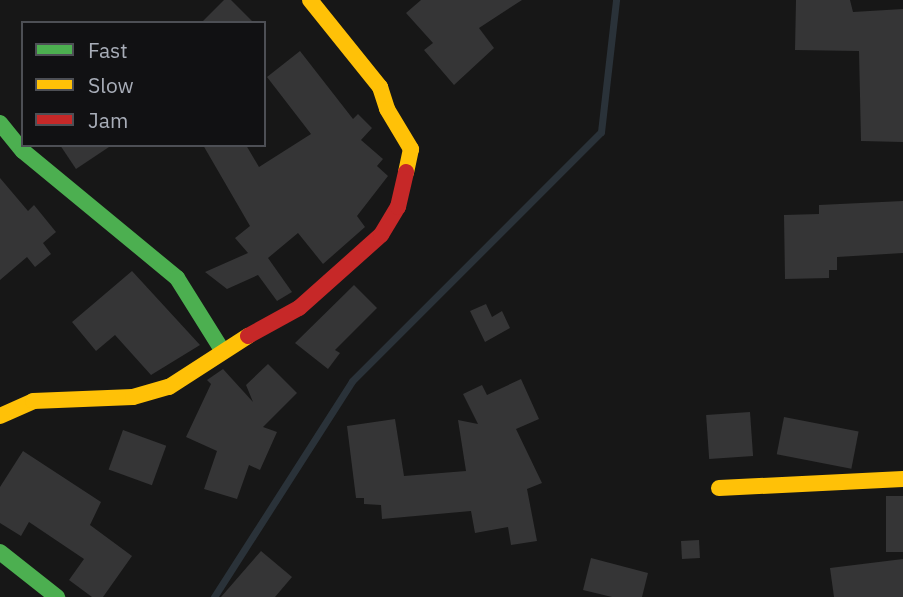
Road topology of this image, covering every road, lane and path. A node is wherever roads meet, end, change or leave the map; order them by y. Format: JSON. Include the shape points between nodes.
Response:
{"nodes":[{"id":1,"x":310,"y":0,"type":"edge"},
{"id":2,"x":0,"y":123,"type":"edge"},
{"id":3,"x":222,"y":351,"type":"junction"},
{"id":4,"x":0,"y":416,"type":"edge"},
{"id":5,"x":903,"y":479,"type":"edge"},
{"id":6,"x":719,"y":488,"type":"dead end"},
{"id":7,"x":0,"y":552,"type":"edge"},
{"id":8,"x":57,"y":597,"type":"edge"}],
"edges":[{"from":1,"to":3,"type":"street","via":[[380,87],[387,109],[411,149],[398,207],[381,235],[332,282],[299,308]]},
{"from":2,"to":3,"type":"street","via":[[23,151],[177,278]]},
{"from":3,"to":4,"type":"street","via":[[169,387],[149,394],[33,401]]},
{"from":5,"to":6,"type":"street"},
{"from":7,"to":8,"type":"street"}]}
